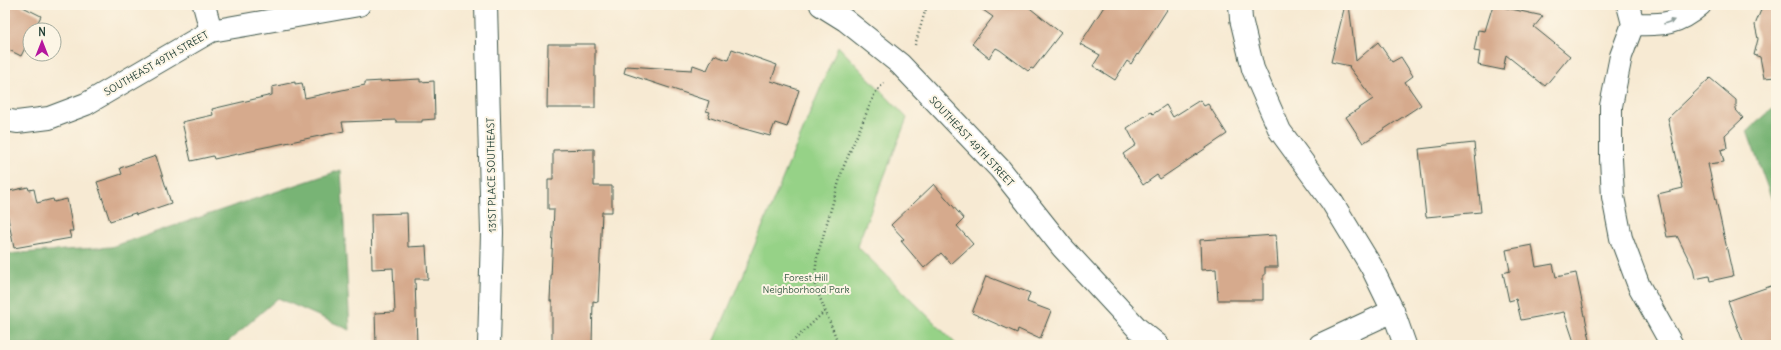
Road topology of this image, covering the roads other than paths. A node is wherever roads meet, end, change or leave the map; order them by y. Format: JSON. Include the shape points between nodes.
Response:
{"nodes":[{"id":1,"x":204,"y":5,"type":"edge"},
{"id":2,"x":359,"y":5,"type":"edge"},
{"id":3,"x":486,"y":5,"type":"edge"},
{"id":4,"x":821,"y":5,"type":"edge"},
{"id":5,"x":1240,"y":5,"type":"edge"},
{"id":6,"x":1700,"y":5,"type":"edge"},
{"id":7,"x":1631,"y":15,"type":"edge"},
{"id":8,"x":211,"y":31,"type":"junction"},
{"id":9,"x":5,"y":120,"type":"edge"},
{"id":10,"x":1393,"y":311,"type":"junction"},
{"id":11,"x":489,"y":345,"type":"edge"},
{"id":12,"x":1158,"y":345,"type":"edge"},
{"id":13,"x":1320,"y":345,"type":"edge"},
{"id":14,"x":1405,"y":345,"type":"edge"},
{"id":15,"x":1672,"y":345,"type":"edge"}],
"edges":[{"from":1,"to":8,"type":"street"},
{"from":2,"to":8,"type":"street","name":"SOUTHEAST 49TH STREET"},
{"from":3,"to":11,"type":"street","name":"131ST PLACE SOUTHEAST","via":[[492,233]]},
{"from":4,"to":12,"type":"street","name":"SOUTHEAST 49TH STREET","via":[[845,20],[900,64],[1000,169],[1062,247],[1137,328]]},
{"from":5,"to":10,"type":"street","via":[[1253,69],[1280,131],[1332,202],[1371,266]]},
{"from":7,"to":6,"type":"street","one_way":true,"via":[[1662,25],[1688,16]]},
{"from":7,"to":15,"type":"street","via":[[1611,106],[1612,197],[1621,238],[1639,286]]},
{"from":8,"to":9,"type":"street","name":"SOUTHEAST 49TH STREET","via":[[86,104],[49,118],[17,122]]},
{"from":10,"to":13,"type":"street"},
{"from":10,"to":14,"type":"street"}]}
